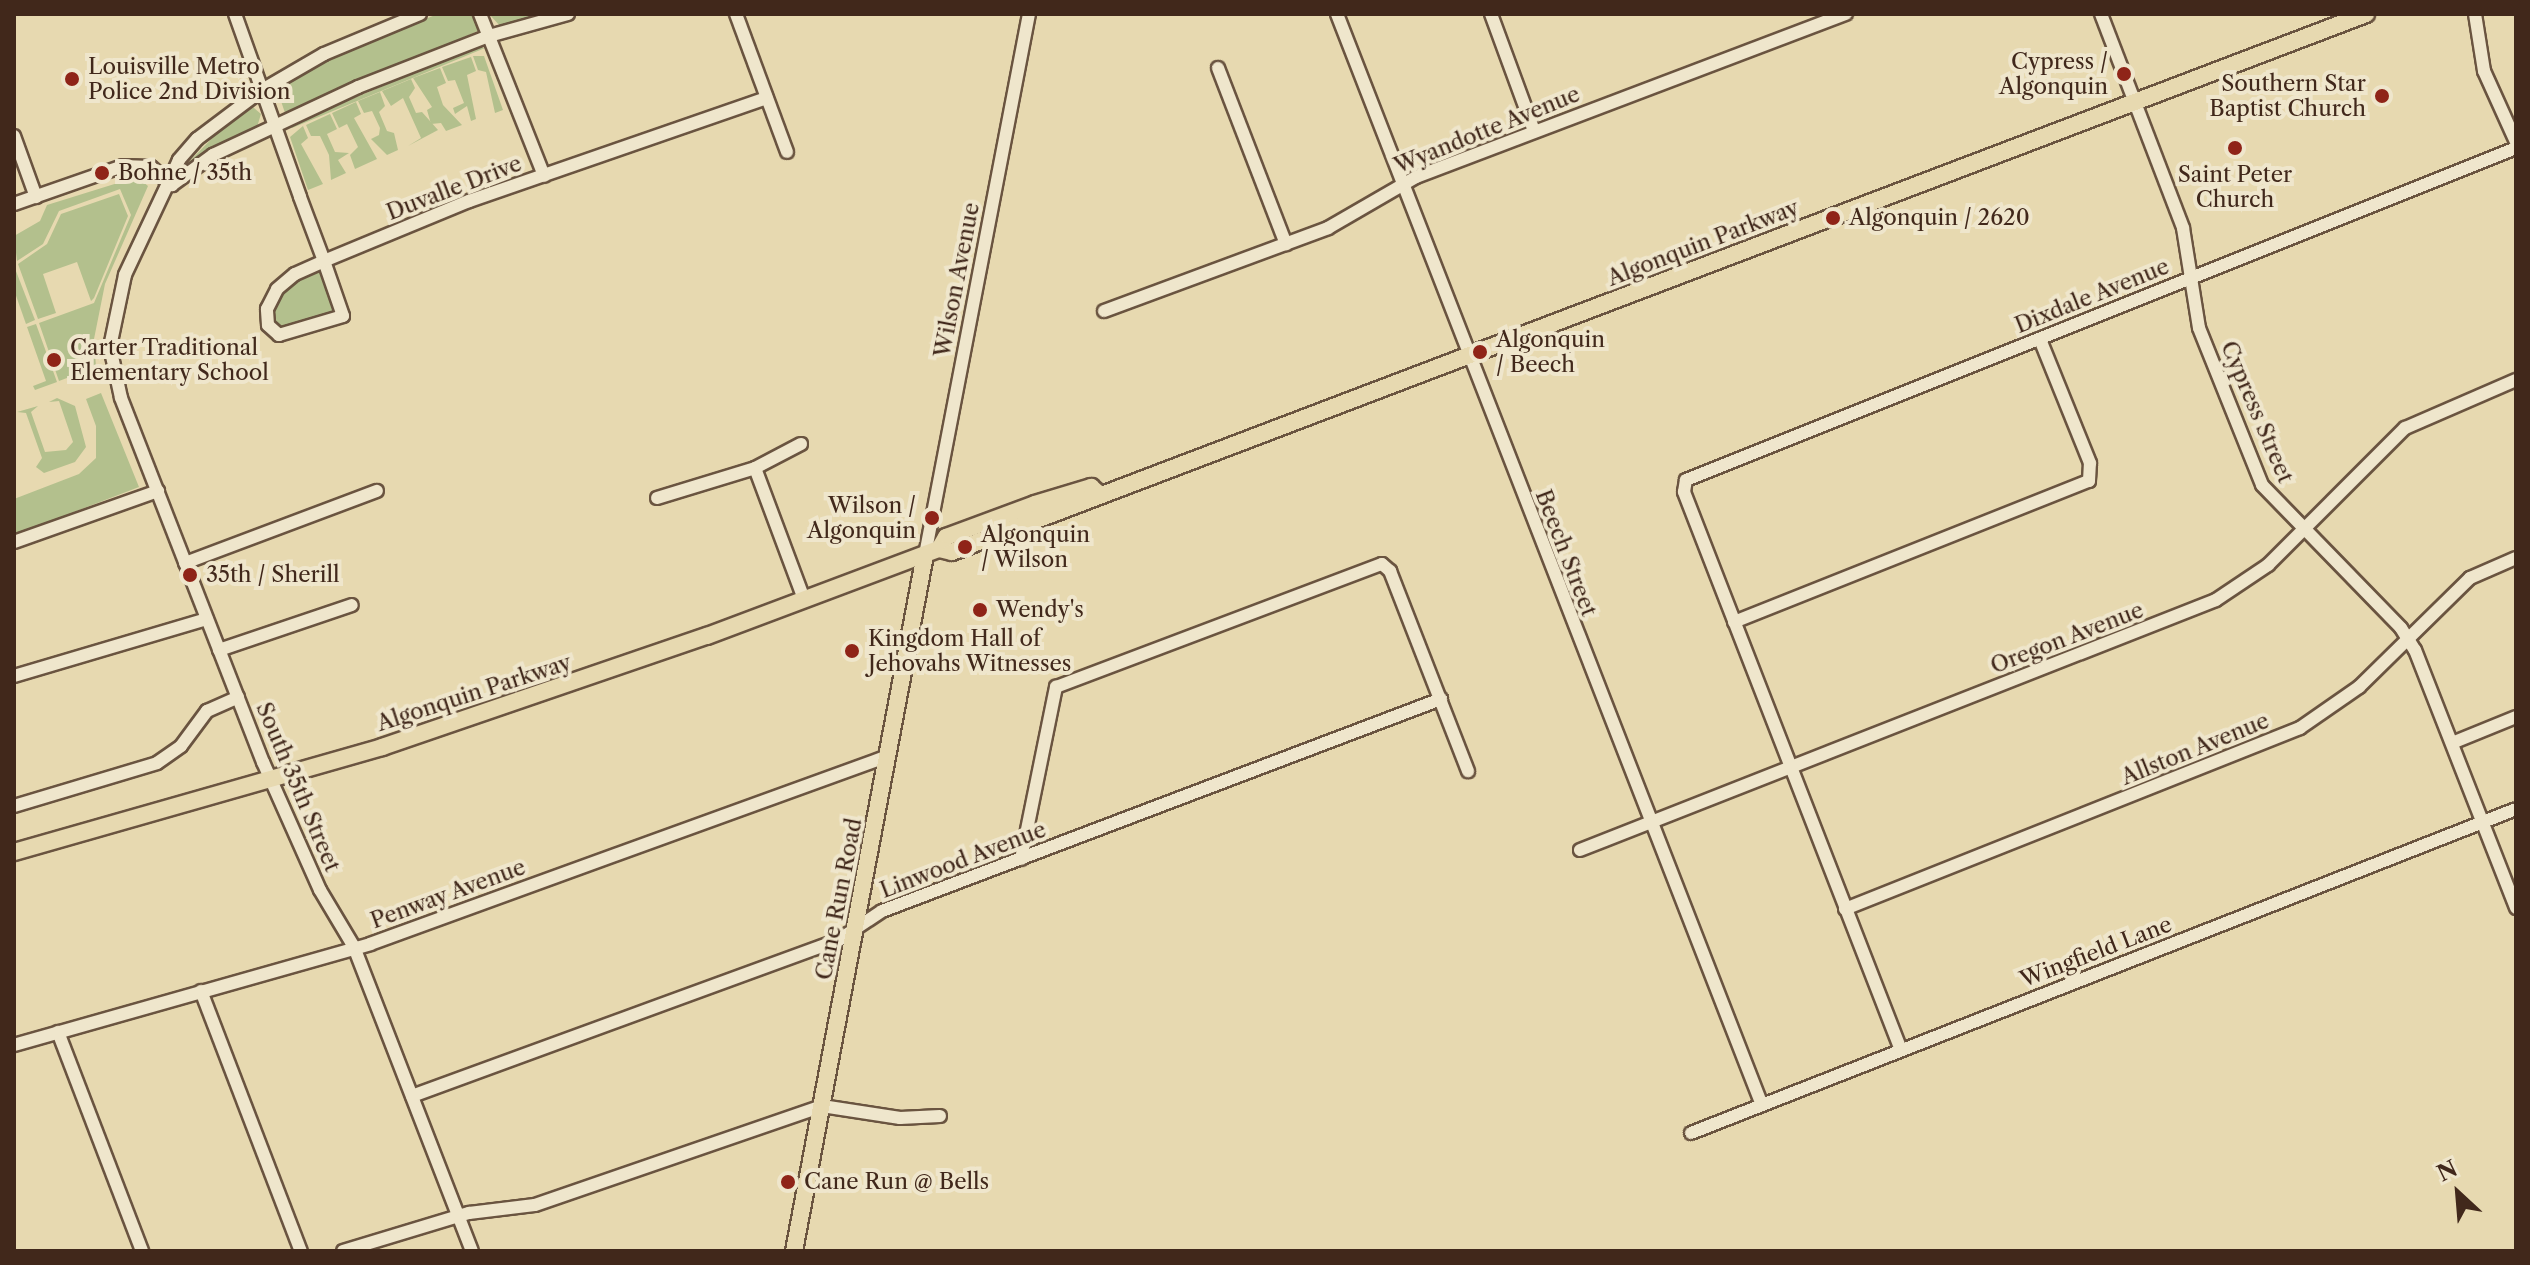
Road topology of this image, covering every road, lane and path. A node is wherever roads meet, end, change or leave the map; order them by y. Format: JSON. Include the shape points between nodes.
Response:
{"nodes":[{"id":1,"x":235,"y":14,"type":"edge"},
{"id":2,"x":420,"y":14,"type":"edge"},
{"id":3,"x":480,"y":14,"type":"edge"},
{"id":4,"x":568,"y":14,"type":"edge"},
{"id":5,"x":736,"y":14,"type":"edge"},
{"id":6,"x":1029,"y":14,"type":"edge"},
{"id":7,"x":1337,"y":14,"type":"edge"},
{"id":8,"x":1491,"y":14,"type":"edge"},
{"id":9,"x":1846,"y":14,"type":"edge"},
{"id":10,"x":2101,"y":14,"type":"edge"},
{"id":11,"x":2366,"y":14,"type":"edge"},
{"id":12,"x":2475,"y":14,"type":"edge"},
{"id":13,"x":390,"y":19,"type":"edge"},
{"id":14,"x":489,"y":36,"type":"junction"},
{"id":15,"x":1218,"y":68,"type":"dead end"},
{"id":16,"x":262,"y":90,"type":"junction"},
{"id":17,"x":767,"y":98,"type":"junction"},
{"id":18,"x":2134,"y":102,"type":"junction"},
{"id":19,"x":275,"y":126,"type":"junction"},
{"id":20,"x":1534,"y":131,"type":"junction"},
{"id":21,"x":14,"y":136,"type":"edge"},
{"id":22,"x":2516,"y":142,"type":"edge"},
{"id":23,"x":2516,"y":148,"type":"edge"},
{"id":24,"x":787,"y":152,"type":"dead end"},
{"id":25,"x":544,"y":176,"type":"junction"},
{"id":26,"x":172,"y":185,"type":"junction"},
{"id":27,"x":1402,"y":185,"type":"junction"},
{"id":28,"x":36,"y":197,"type":"junction"},
{"id":29,"x":14,"y":204,"type":"edge"},
{"id":30,"x":1286,"y":244,"type":"junction"},
{"id":31,"x":324,"y":261,"type":"junction"},
{"id":32,"x":2192,"y":278,"type":"junction"},
{"id":33,"x":1104,"y":311,"type":"dead end"},
{"id":34,"x":2040,"y":339,"type":"junction"},
{"id":35,"x":1469,"y":356,"type":"junction"},
{"id":36,"x":2516,"y":380,"type":"edge"},
{"id":37,"x":801,"y":444,"type":"dead end"},
{"id":38,"x":755,"y":468,"type":"junction"},
{"id":39,"x":158,"y":491,"type":"junction"},
{"id":40,"x":377,"y":491,"type":"dead end"},
{"id":41,"x":657,"y":498,"type":"dead end"},
{"id":42,"x":2303,"y":531,"type":"junction"},
{"id":43,"x":14,"y":542,"type":"edge"},
{"id":44,"x":932,"y":552,"type":"junction"},
{"id":45,"x":2516,"y":558,"type":"edge"},
{"id":46,"x":185,"y":563,"type":"junction"},
{"id":47,"x":804,"y":599,"type":"junction"},
{"id":48,"x":352,"y":605,"type":"dead end"},
{"id":49,"x":207,"y":619,"type":"junction"},
{"id":50,"x":1734,"y":622,"type":"junction"},
{"id":51,"x":2409,"y":640,"type":"junction"},
{"id":52,"x":219,"y":650,"type":"junction"},
{"id":53,"x":14,"y":676,"type":"edge"},
{"id":54,"x":238,"y":697,"type":"junction"},
{"id":55,"x":1441,"y":699,"type":"junction"},
{"id":56,"x":2516,"y":717,"type":"edge"},
{"id":57,"x":2452,"y":743,"type":"junction"},
{"id":58,"x":888,"y":756,"type":"junction"},
{"id":59,"x":1790,"y":768,"type":"junction"},
{"id":60,"x":1468,"y":771,"type":"dead end"},
{"id":61,"x":272,"y":779,"type":"junction"},
{"id":62,"x":14,"y":806,"type":"edge"},
{"id":63,"x":2516,"y":809,"type":"edge"},
{"id":64,"x":1651,"y":822,"type":"junction"},
{"id":65,"x":2483,"y":822,"type":"junction"},
{"id":66,"x":1580,"y":850,"type":"dead end"},
{"id":67,"x":14,"y":852,"type":"edge"},
{"id":68,"x":1021,"y":859,"type":"junction"},
{"id":69,"x":2516,"y":908,"type":"edge"},
{"id":70,"x":1845,"y":909,"type":"junction"},
{"id":71,"x":857,"y":927,"type":"junction"},
{"id":72,"x":354,"y":947,"type":"junction"},
{"id":73,"x":201,"y":991,"type":"junction"},
{"id":74,"x":58,"y":1032,"type":"junction"},
{"id":75,"x":14,"y":1045,"type":"edge"},
{"id":76,"x":1901,"y":1050,"type":"junction"},
{"id":77,"x":412,"y":1096,"type":"junction"},
{"id":78,"x":1762,"y":1105,"type":"junction"},
{"id":79,"x":822,"y":1106,"type":"junction"},
{"id":80,"x":940,"y":1116,"type":"dead end"},
{"id":81,"x":1691,"y":1133,"type":"dead end"},
{"id":82,"x":459,"y":1217,"type":"junction"},
{"id":83,"x":142,"y":1251,"type":"edge"},
{"id":84,"x":301,"y":1251,"type":"edge"},
{"id":85,"x":343,"y":1251,"type":"edge"},
{"id":86,"x":472,"y":1251,"type":"edge"},
{"id":87,"x":794,"y":1251,"type":"edge"}],
"edges":[{"from":1,"to":16,"type":"street"},
{"from":2,"to":13,"type":"street","name":"South 35th Street"},
{"from":3,"to":14,"type":"street"},
{"from":4,"to":14,"type":"street"},
{"from":5,"to":17,"type":"street"},
{"from":6,"to":44,"type":"street","name":"Wilson Avenue"},
{"from":7,"to":27,"type":"street","name":"Beech Street"},
{"from":8,"to":20,"type":"street"},
{"from":9,"to":20,"type":"street","name":"Wyandotte Avenue"},
{"from":10,"to":18,"type":"street","name":"Cypress Street"},
{"from":11,"to":18,"type":"main road","name":"Algonquin Parkway"},
{"from":12,"to":22,"type":"street","via":[[2484,71]]},
{"from":13,"to":16,"type":"street","name":"South 35th Street"},
{"from":14,"to":19,"type":"street"},
{"from":14,"to":25,"type":"street"},
{"from":15,"to":30,"type":"street"},
{"from":16,"to":19,"type":"street"},
{"from":16,"to":26,"type":"street","name":"South 35th Street","via":[[197,139],[179,160]]},
{"from":17,"to":24,"type":"street"},
{"from":17,"to":25,"type":"street","name":"Duvalle Drive"},
{"from":18,"to":32,"type":"street","name":"Cypress Street","via":[[2183,228]]},
{"from":18,"to":35,"type":"main road","name":"Algonquin Parkway"},
{"from":19,"to":26,"type":"street","via":[[213,155]]},
{"from":19,"to":31,"type":"street"},
{"from":20,"to":27,"type":"street","name":"Wyandotte Avenue"},
{"from":21,"to":28,"type":"street"},
{"from":23,"to":32,"type":"street","name":"Dixdale Avenue"},
{"from":25,"to":31,"type":"street","name":"Duvalle Drive"},
{"from":26,"to":28,"type":"street","via":[[151,167],[123,166]]},
{"from":26,"to":39,"type":"street","name":"South 35th Street","via":[[125,275],[111,331],[114,379]]},
{"from":27,"to":30,"type":"street","name":"Wyandotte Avenue"},
{"from":27,"to":35,"type":"street","name":"Beech Street"},
{"from":28,"to":29,"type":"street"},
{"from":30,"to":33,"type":"street","name":"Wyandotte Avenue"},
{"from":31,"to":31,"type":"street","name":"Duvalle Drive","via":[[277,289],[265,319],[272,331],[289,335],[343,316]]},
{"from":32,"to":34,"type":"street","name":"Dixdale Avenue"},
{"from":32,"to":42,"type":"street","name":"Cypress Street","via":[[2199,328],[2257,473],[2269,495]]},
{"from":34,"to":50,"type":"street","name":"Dixdale Avenue","via":[[1684,483]]},
{"from":34,"to":50,"type":"street","via":[[2090,463],[2089,481]]},
{"from":35,"to":44,"type":"main road","name":"Algonquin Parkway","via":[[952,552]]},
{"from":35,"to":64,"type":"street","name":"Beech Street"},
{"from":36,"to":42,"type":"street","name":"Oregon Avenue","via":[[2405,428]]},
{"from":37,"to":38,"type":"street"},
{"from":38,"to":41,"type":"street"},
{"from":38,"to":47,"type":"street"},
{"from":39,"to":43,"type":"street"},
{"from":39,"to":46,"type":"street","name":"South 35th Street"},
{"from":40,"to":46,"type":"street"},
{"from":42,"to":51,"type":"street","name":"Cypress Street"},
{"from":42,"to":59,"type":"street","name":"Oregon Avenue","via":[[2255,576],[2216,600]]},
{"from":44,"to":47,"type":"main road","name":"Algonquin Parkway"},
{"from":44,"to":58,"type":"main road","name":"Cane Run Road"},
{"from":45,"to":51,"type":"street","name":"Allston Avenue","via":[[2470,578]]},
{"from":46,"to":49,"type":"street","name":"South 35th Street"},
{"from":47,"to":61,"type":"main road","name":"Algonquin Parkway","via":[[531,698]]},
{"from":48,"to":52,"type":"street"},
{"from":49,"to":52,"type":"street","name":"South 35th Street"},
{"from":49,"to":53,"type":"street"},
{"from":50,"to":59,"type":"street"},
{"from":51,"to":57,"type":"street","name":"Cypress Street"},
{"from":51,"to":70,"type":"street","name":"Allston Avenue","via":[[2359,687],[2300,728]]},
{"from":52,"to":54,"type":"street","name":"South 35th Street"},
{"from":54,"to":61,"type":"street","name":"South 35th Street"},
{"from":54,"to":62,"type":"street","via":[[207,711],[181,746],[157,763]]},
{"from":55,"to":60,"type":"street"},
{"from":55,"to":68,"type":"street","name":"Linwood Avenue"},
{"from":55,"to":68,"type":"street","via":[[1390,571],[1382,564],[1056,687]]},
{"from":56,"to":57,"type":"street"},
{"from":57,"to":65,"type":"street","name":"Cypress Street"},
{"from":58,"to":71,"type":"main road","name":"Cane Run Road"},
{"from":58,"to":72,"type":"street","name":"Penway Avenue"},
{"from":59,"to":64,"type":"street","name":"Oregon Avenue"},
{"from":59,"to":70,"type":"street"},
{"from":61,"to":67,"type":"main road","name":"Algonquin Parkway"},
{"from":61,"to":72,"type":"street","name":"South 35th Street","via":[[320,890]]},
{"from":63,"to":65,"type":"street","name":"Wingfield Lane"},
{"from":64,"to":66,"type":"street","name":"Oregon Avenue"},
{"from":64,"to":78,"type":"street","name":"Beech Street"},
{"from":65,"to":69,"type":"street","name":"Cypress Street"},
{"from":65,"to":76,"type":"street","name":"Wingfield Lane"},
{"from":68,"to":71,"type":"street","name":"Linwood Avenue","via":[[882,911]]},
{"from":70,"to":76,"type":"street"},
{"from":71,"to":77,"type":"street","name":"Linwood Avenue","via":[[840,939]]},
{"from":71,"to":79,"type":"main road","name":"Cane Run Road"},
{"from":72,"to":73,"type":"street","name":"Penway Avenue"},
{"from":72,"to":77,"type":"street","name":"South 35th Street"},
{"from":73,"to":74,"type":"street","name":"Penway Avenue"},
{"from":73,"to":84,"type":"street"},
{"from":74,"to":75,"type":"street","name":"Penway Avenue"},
{"from":74,"to":83,"type":"street"},
{"from":76,"to":78,"type":"street","name":"Wingfield Lane"},
{"from":77,"to":82,"type":"street","name":"South 35th Street"},
{"from":78,"to":81,"type":"street","name":"Wingfield Lane"},
{"from":79,"to":80,"type":"street","via":[[900,1118]]},
{"from":79,"to":82,"type":"street","via":[[544,1203]]},
{"from":79,"to":87,"type":"main road","name":"Cane Run Road"},
{"from":82,"to":85,"type":"street"},
{"from":82,"to":86,"type":"street","name":"South 35th Street"}]}
